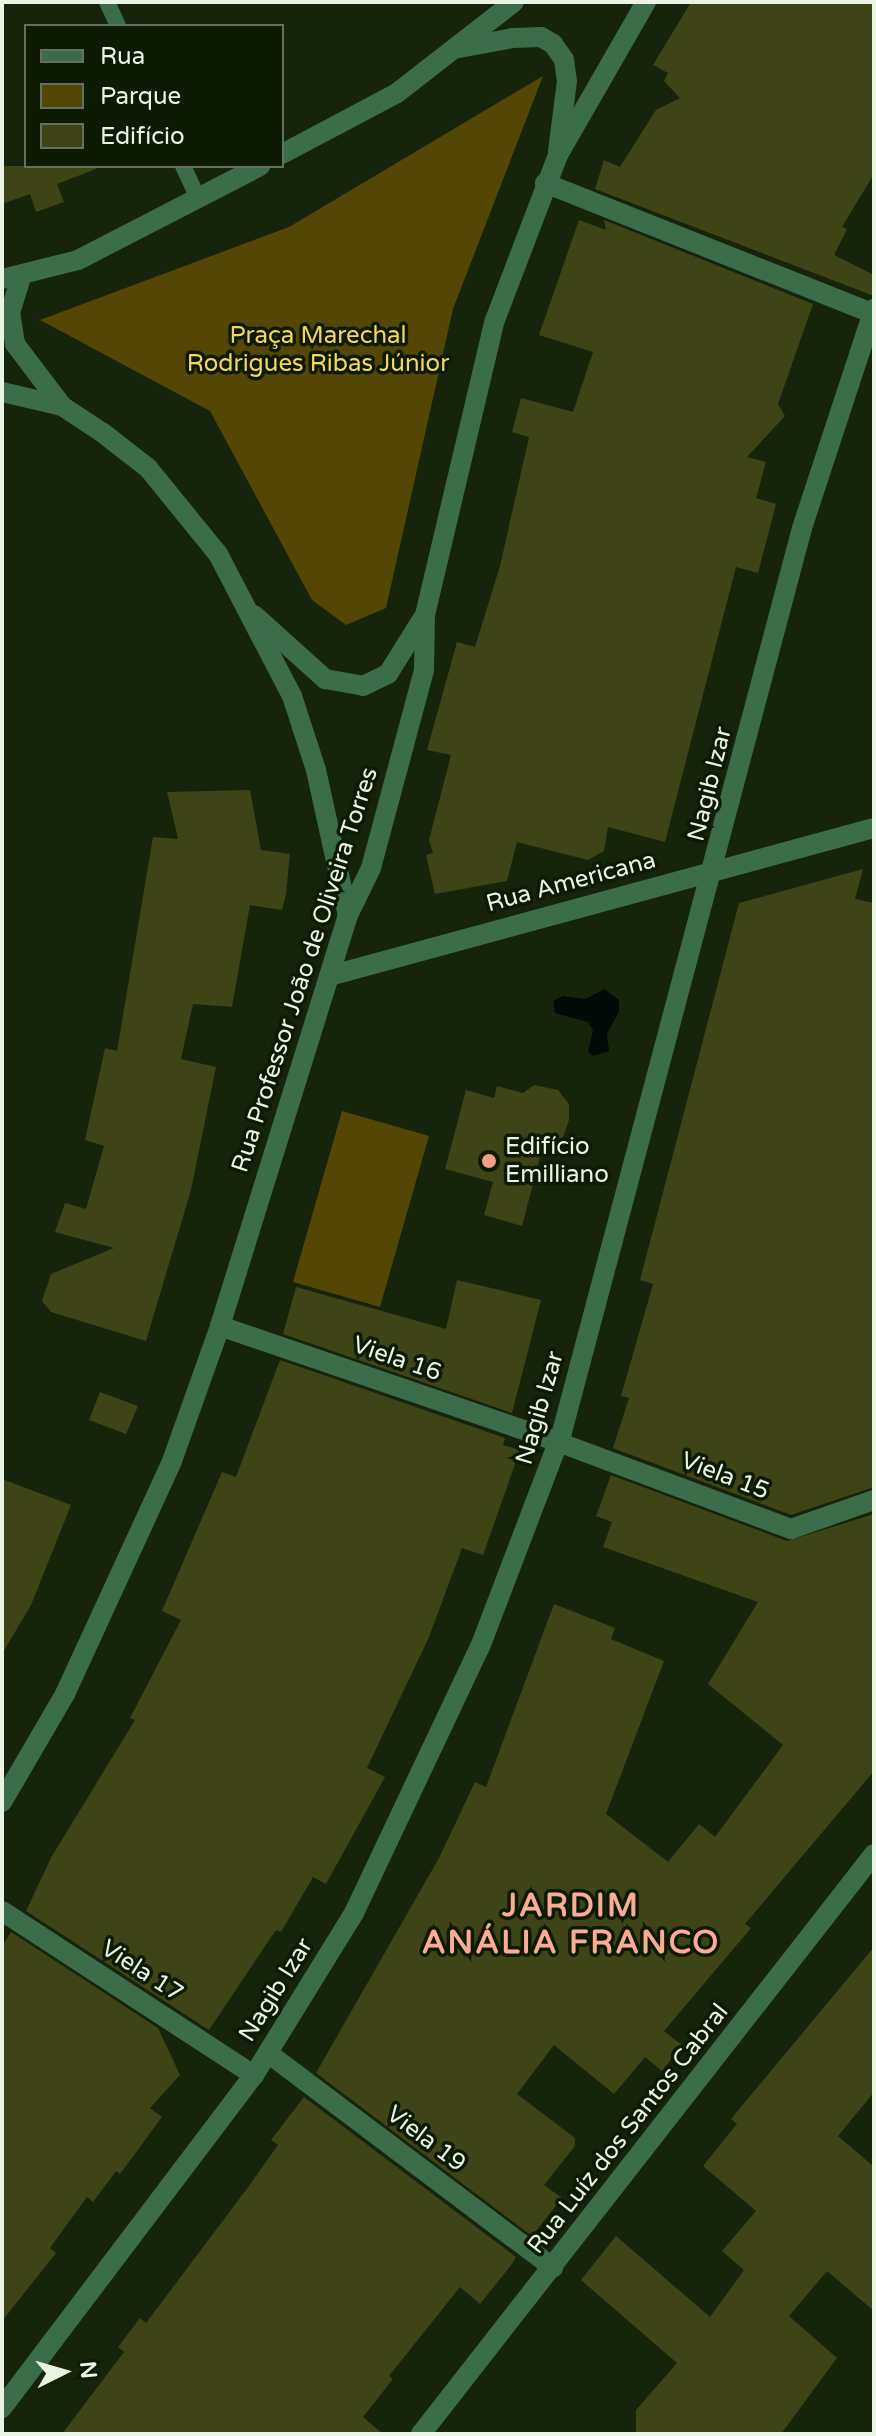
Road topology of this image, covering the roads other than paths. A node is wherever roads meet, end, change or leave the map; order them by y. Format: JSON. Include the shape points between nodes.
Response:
{"nodes":[{"id":1,"x":107,"y":2,"type":"edge"},
{"id":2,"x":514,"y":2,"type":"edge"},
{"id":3,"x":646,"y":2,"type":"edge"},
{"id":4,"x":117,"y":24,"type":"edge"},
{"id":5,"x":456,"y":49,"type":"junction"},
{"id":6,"x":284,"y":153,"type":"edge"},
{"id":7,"x":558,"y":155,"type":"junction"},
{"id":8,"x":184,"y":168,"type":"edge"},
{"id":9,"x":256,"y":168,"type":"edge"},
{"id":10,"x":545,"y":183,"type":"junction"},
{"id":11,"x":198,"y":198,"type":"junction"},
{"id":12,"x":11,"y":278,"type":"edge"},
{"id":13,"x":873,"y":311,"type":"edge"},
{"id":14,"x":2,"y":392,"type":"edge"},
{"id":15,"x":62,"y":406,"type":"junction"},
{"id":16,"x":243,"y":604,"type":"junction"},
{"id":17,"x":425,"y":615,"type":"junction"},
{"id":18,"x":874,"y":828,"type":"edge"},
{"id":19,"x":715,"y":871,"type":"junction"},
{"id":20,"x":348,"y":915,"type":"junction"},
{"id":21,"x":329,"y":976,"type":"junction"},
{"id":22,"x":220,"y":1326,"type":"junction"},
{"id":23,"x":558,"y":1442,"type":"junction"},
{"id":24,"x":874,"y":1500,"type":"edge"},
{"id":25,"x":2,"y":1802,"type":"edge"},
{"id":26,"x":874,"y":1854,"type":"edge"},
{"id":27,"x":2,"y":1911,"type":"edge"},
{"id":28,"x":268,"y":2053,"type":"junction"},
{"id":29,"x":254,"y":2075,"type":"junction"},
{"id":30,"x":553,"y":2268,"type":"junction"},
{"id":31,"x":2,"y":2408,"type":"edge"},
{"id":32,"x":421,"y":2434,"type":"edge"}],
"edges":[{"from":1,"to":4,"type":"lane"},
{"from":2,"to":5,"type":"street"},
{"from":3,"to":7,"type":"street","name":"Rua Professor João de Oliveira Torres"},
{"from":5,"to":6,"type":"street","via":[[397,93]]},
{"from":5,"to":7,"type":"street","via":[[513,38],[541,37],[553,44],[564,60],[567,81]]},
{"from":7,"to":10,"type":"street","name":"Rua Professor João de Oliveira Torres"},
{"from":8,"to":11,"type":"lane"},
{"from":9,"to":11,"type":"street"},
{"from":10,"to":13,"type":"street"},
{"from":10,"to":17,"type":"street","name":"Rua Professor João de Oliveira Torres","via":[[495,320]]},
{"from":11,"to":12,"type":"street","via":[[78,260]]},
{"from":12,"to":15,"type":"street","via":[[15,344]]},
{"from":13,"to":19,"type":"street","name":"Nagib Izar","via":[[802,528]]},
{"from":14,"to":15,"type":"street"},
{"from":15,"to":16,"type":"street","via":[[148,468],[218,554]]},
{"from":16,"to":17,"type":"street","via":[[325,679],[363,686],[388,674]]},
{"from":16,"to":20,"type":"street","via":[[292,696],[306,737]]},
{"from":17,"to":20,"type":"street","name":"Rua Professor João de Oliveira Torres","via":[[424,670],[371,868]]},
{"from":18,"to":19,"type":"street","name":"Rua Americana"},
{"from":19,"to":21,"type":"street","name":"Rua Americana"},
{"from":19,"to":23,"type":"street","name":"Nagib Izar"},
{"from":20,"to":21,"type":"street","name":"Rua Professor João de Oliveira Torres"},
{"from":21,"to":22,"type":"street","name":"Rua Professor João de Oliveira Torres"},
{"from":22,"to":23,"type":"street","name":"Viela 16"},
{"from":22,"to":25,"type":"street","name":"Rua Professor João de Oliveira Torres","via":[[172,1461],[123,1576],[65,1694]]},
{"from":23,"to":24,"type":"street","name":"Viela 15","via":[[791,1529]]},
{"from":23,"to":28,"type":"street","name":"Nagib Izar","via":[[543,1491],[441,1737],[354,1913]]},
{"from":26,"to":30,"type":"street","name":"Rua Luíz dos Santos Cabral"},
{"from":27,"to":29,"type":"street","name":"Viela 17"},
{"from":28,"to":29,"type":"street","name":"Nagib Izar"},
{"from":28,"to":30,"type":"street","name":"Viela 19"},
{"from":29,"to":31,"type":"street","name":"Nagib Izar"},
{"from":30,"to":32,"type":"street","name":"Rua Luíz dos Santos Cabral"}]}
